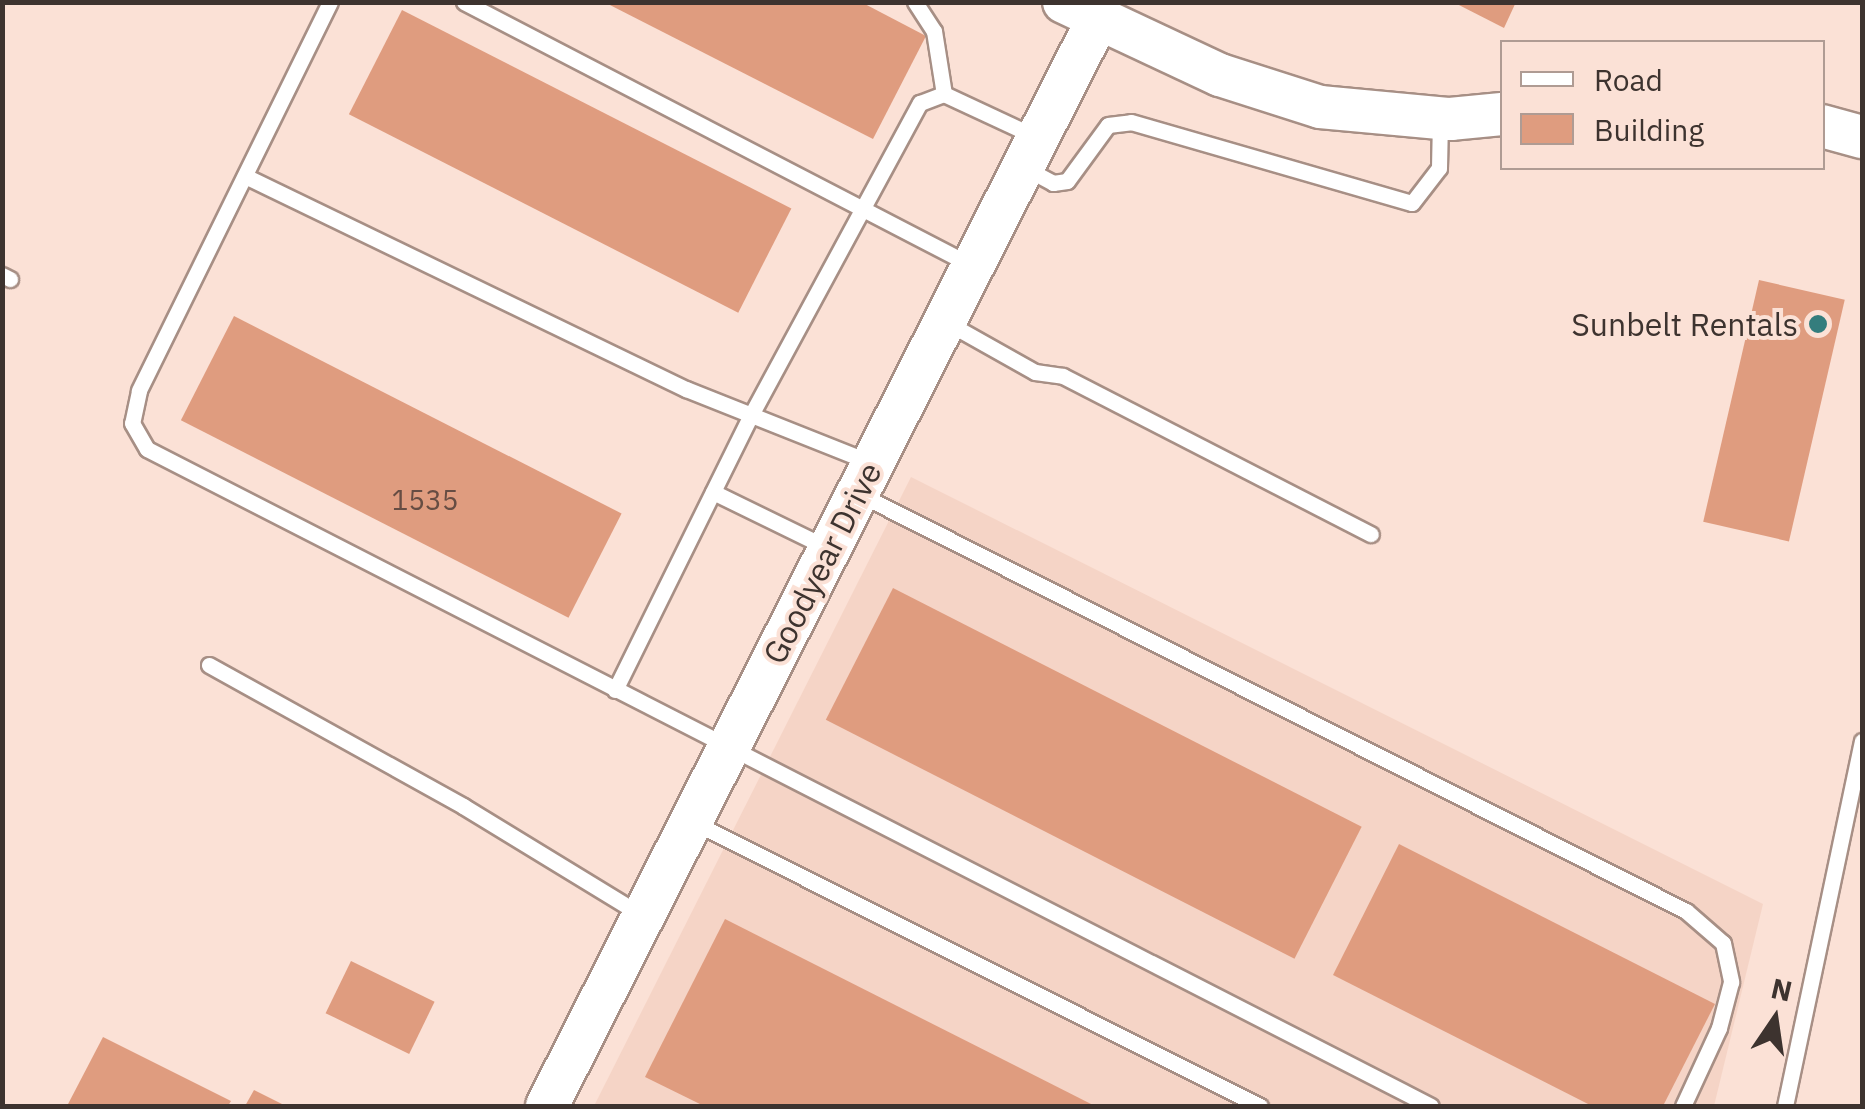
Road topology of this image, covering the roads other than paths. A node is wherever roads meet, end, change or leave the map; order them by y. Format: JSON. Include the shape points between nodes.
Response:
{"nodes":[{"id":1,"x":330,"y":2,"type":"edge"},
{"id":2,"x":464,"y":2,"type":"edge"},
{"id":3,"x":915,"y":2,"type":"edge"},
{"id":4,"x":1081,"y":11,"type":"edge"},
{"id":5,"x":944,"y":94,"type":"junction"},
{"id":6,"x":1500,"y":114,"type":"edge"},
{"id":7,"x":1440,"y":118,"type":"junction"},
{"id":8,"x":1825,"y":127,"type":"edge"},
{"id":9,"x":1862,"y":137,"type":"edge"},
{"id":10,"x":1030,"y":152,"type":"junction"},
{"id":11,"x":245,"y":176,"type":"junction"},
{"id":12,"x":863,"y":209,"type":"junction"},
{"id":13,"x":973,"y":266,"type":"junction"},
{"id":14,"x":944,"y":321,"type":"junction"},
{"id":15,"x":751,"y":415,"type":"junction"},
{"id":16,"x":865,"y":479,"type":"junction"},
{"id":17,"x":712,"y":492,"type":"junction"},
{"id":18,"x":1371,"y":534,"type":"dead end"},
{"id":19,"x":829,"y":549,"type":"junction"},
{"id":20,"x":209,"y":666,"type":"dead end"},
{"id":21,"x":614,"y":690,"type":"junction"},
{"id":22,"x":1862,"y":741,"type":"edge"},
{"id":23,"x":728,"y":748,"type":"junction"},
{"id":24,"x":692,"y":821,"type":"junction"},
{"id":25,"x":643,"y":916,"type":"junction"},
{"id":26,"x":1242,"y":1102,"type":"edge"},
{"id":27,"x":547,"y":1106,"type":"edge"},
{"id":28,"x":1260,"y":1106,"type":"edge"},
{"id":29,"x":1431,"y":1106,"type":"edge"},
{"id":30,"x":1683,"y":1106,"type":"edge"},
{"id":31,"x":1785,"y":1106,"type":"edge"}],
"edges":[{"from":1,"to":11,"type":"lane"},
{"from":2,"to":12,"type":"lane"},
{"from":3,"to":5,"type":"lane","via":[[934,31]]},
{"from":4,"to":7,"type":"street","via":[[1220,75],[1320,107]]},
{"from":4,"to":10,"type":"street","name":"Goodyear Drive"},
{"from":5,"to":10,"type":"lane"},
{"from":5,"to":12,"type":"lane","via":[[920,103]]},
{"from":6,"to":7,"type":"street"},
{"from":7,"to":10,"type":"lane","via":[[1439,168],[1412,203],[1131,122],[1108,124],[1067,181],[1053,184]]},
{"from":8,"to":9,"type":"street"},
{"from":10,"to":13,"type":"street","name":"Goodyear Drive"},
{"from":11,"to":15,"type":"lane"},
{"from":11,"to":21,"type":"lane","via":[[139,391],[132,423],[147,449]]},
{"from":12,"to":13,"type":"lane"},
{"from":12,"to":15,"type":"lane"},
{"from":13,"to":14,"type":"street","name":"Goodyear Drive"},
{"from":14,"to":16,"type":"street","name":"Goodyear Drive"},
{"from":14,"to":18,"type":"lane","via":[[1035,372],[1062,376]]},
{"from":15,"to":16,"type":"lane"},
{"from":15,"to":17,"type":"lane"},
{"from":16,"to":19,"type":"street","name":"Goodyear Drive"},
{"from":16,"to":30,"type":"lane","via":[[1686,911],[1723,943],[1731,982],[1719,1028]]},
{"from":17,"to":19,"type":"lane"},
{"from":17,"to":21,"type":"lane"},
{"from":19,"to":23,"type":"street","name":"Goodyear Drive"},
{"from":20,"to":25,"type":"lane","via":[[463,806]]},
{"from":21,"to":23,"type":"lane"},
{"from":22,"to":31,"type":"lane"},
{"from":23,"to":24,"type":"street","name":"Goodyear Drive"},
{"from":23,"to":29,"type":"lane"},
{"from":24,"to":25,"type":"street","name":"Goodyear Drive"},
{"from":24,"to":26,"type":"lane"},
{"from":25,"to":27,"type":"street","name":"Goodyear Drive"},
{"from":26,"to":28,"type":"lane"}]}
